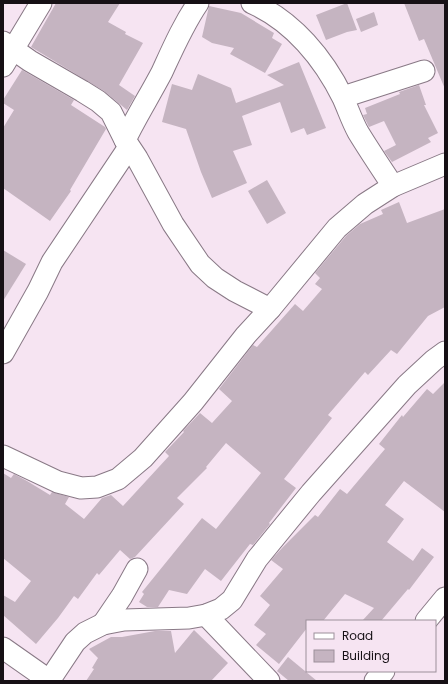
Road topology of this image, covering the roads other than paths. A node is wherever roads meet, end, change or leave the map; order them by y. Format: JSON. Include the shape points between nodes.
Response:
{"nodes":[{"id":1,"x":41,"y":3,"type":"edge"},
{"id":2,"x":198,"y":3,"type":"edge"},
{"id":3,"x":252,"y":3,"type":"edge"},
{"id":4,"x":7,"y":53,"type":"edge"},
{"id":5,"x":424,"y":71,"type":"dead end"},
{"id":6,"x":343,"y":97,"type":"junction"},
{"id":7,"x":127,"y":143,"type":"junction"},
{"id":8,"x":445,"y":164,"type":"edge"},
{"id":9,"x":393,"y":186,"type":"junction"},
{"id":10,"x":270,"y":309,"type":"junction"},
{"id":11,"x":445,"y":352,"type":"edge"},
{"id":12,"x":3,"y":353,"type":"edge"},
{"id":13,"x":3,"y":456,"type":"edge"},
{"id":14,"x":137,"y":569,"type":"dead end"},
{"id":15,"x":445,"y":598,"type":"edge"},
{"id":16,"x":206,"y":614,"type":"junction"},
{"id":17,"x":427,"y":620,"type":"edge"},
{"id":18,"x":103,"y":624,"type":"junction"},
{"id":19,"x":3,"y":648,"type":"edge"},
{"id":20,"x":383,"y":672,"type":"edge"},
{"id":21,"x":50,"y":681,"type":"edge"},
{"id":22,"x":269,"y":681,"type":"edge"},
{"id":23,"x":375,"y":681,"type":"edge"}],
"edges":[{"from":1,"to":4,"type":"street"},
{"from":2,"to":7,"type":"street","via":[[142,105]]},
{"from":3,"to":6,"type":"street","via":[[277,18],[306,42]]},
{"from":4,"to":7,"type":"street","via":[[30,61],[82,91],[111,112]]},
{"from":5,"to":6,"type":"street"},
{"from":6,"to":9,"type":"street","via":[[358,130]]},
{"from":7,"to":10,"type":"street","via":[[172,224],[200,264],[235,292]]},
{"from":7,"to":12,"type":"street","via":[[80,223],[52,262]]},
{"from":8,"to":9,"type":"street"},
{"from":9,"to":10,"type":"street","via":[[365,204],[337,228]]},
{"from":10,"to":13,"type":"street","via":[[143,458],[118,479],[97,487],[81,488],[58,482]]},
{"from":11,"to":16,"type":"street","via":[[407,385],[311,493],[257,559],[232,600],[221,609]]},
{"from":14,"to":18,"type":"street"},
{"from":15,"to":17,"type":"street"},
{"from":16,"to":18,"type":"street","via":[[189,618],[124,620]]},
{"from":16,"to":22,"type":"street"},
{"from":18,"to":21,"type":"street","via":[[85,633],[75,642]]},
{"from":19,"to":21,"type":"street"},
{"from":20,"to":23,"type":"street"}]}
